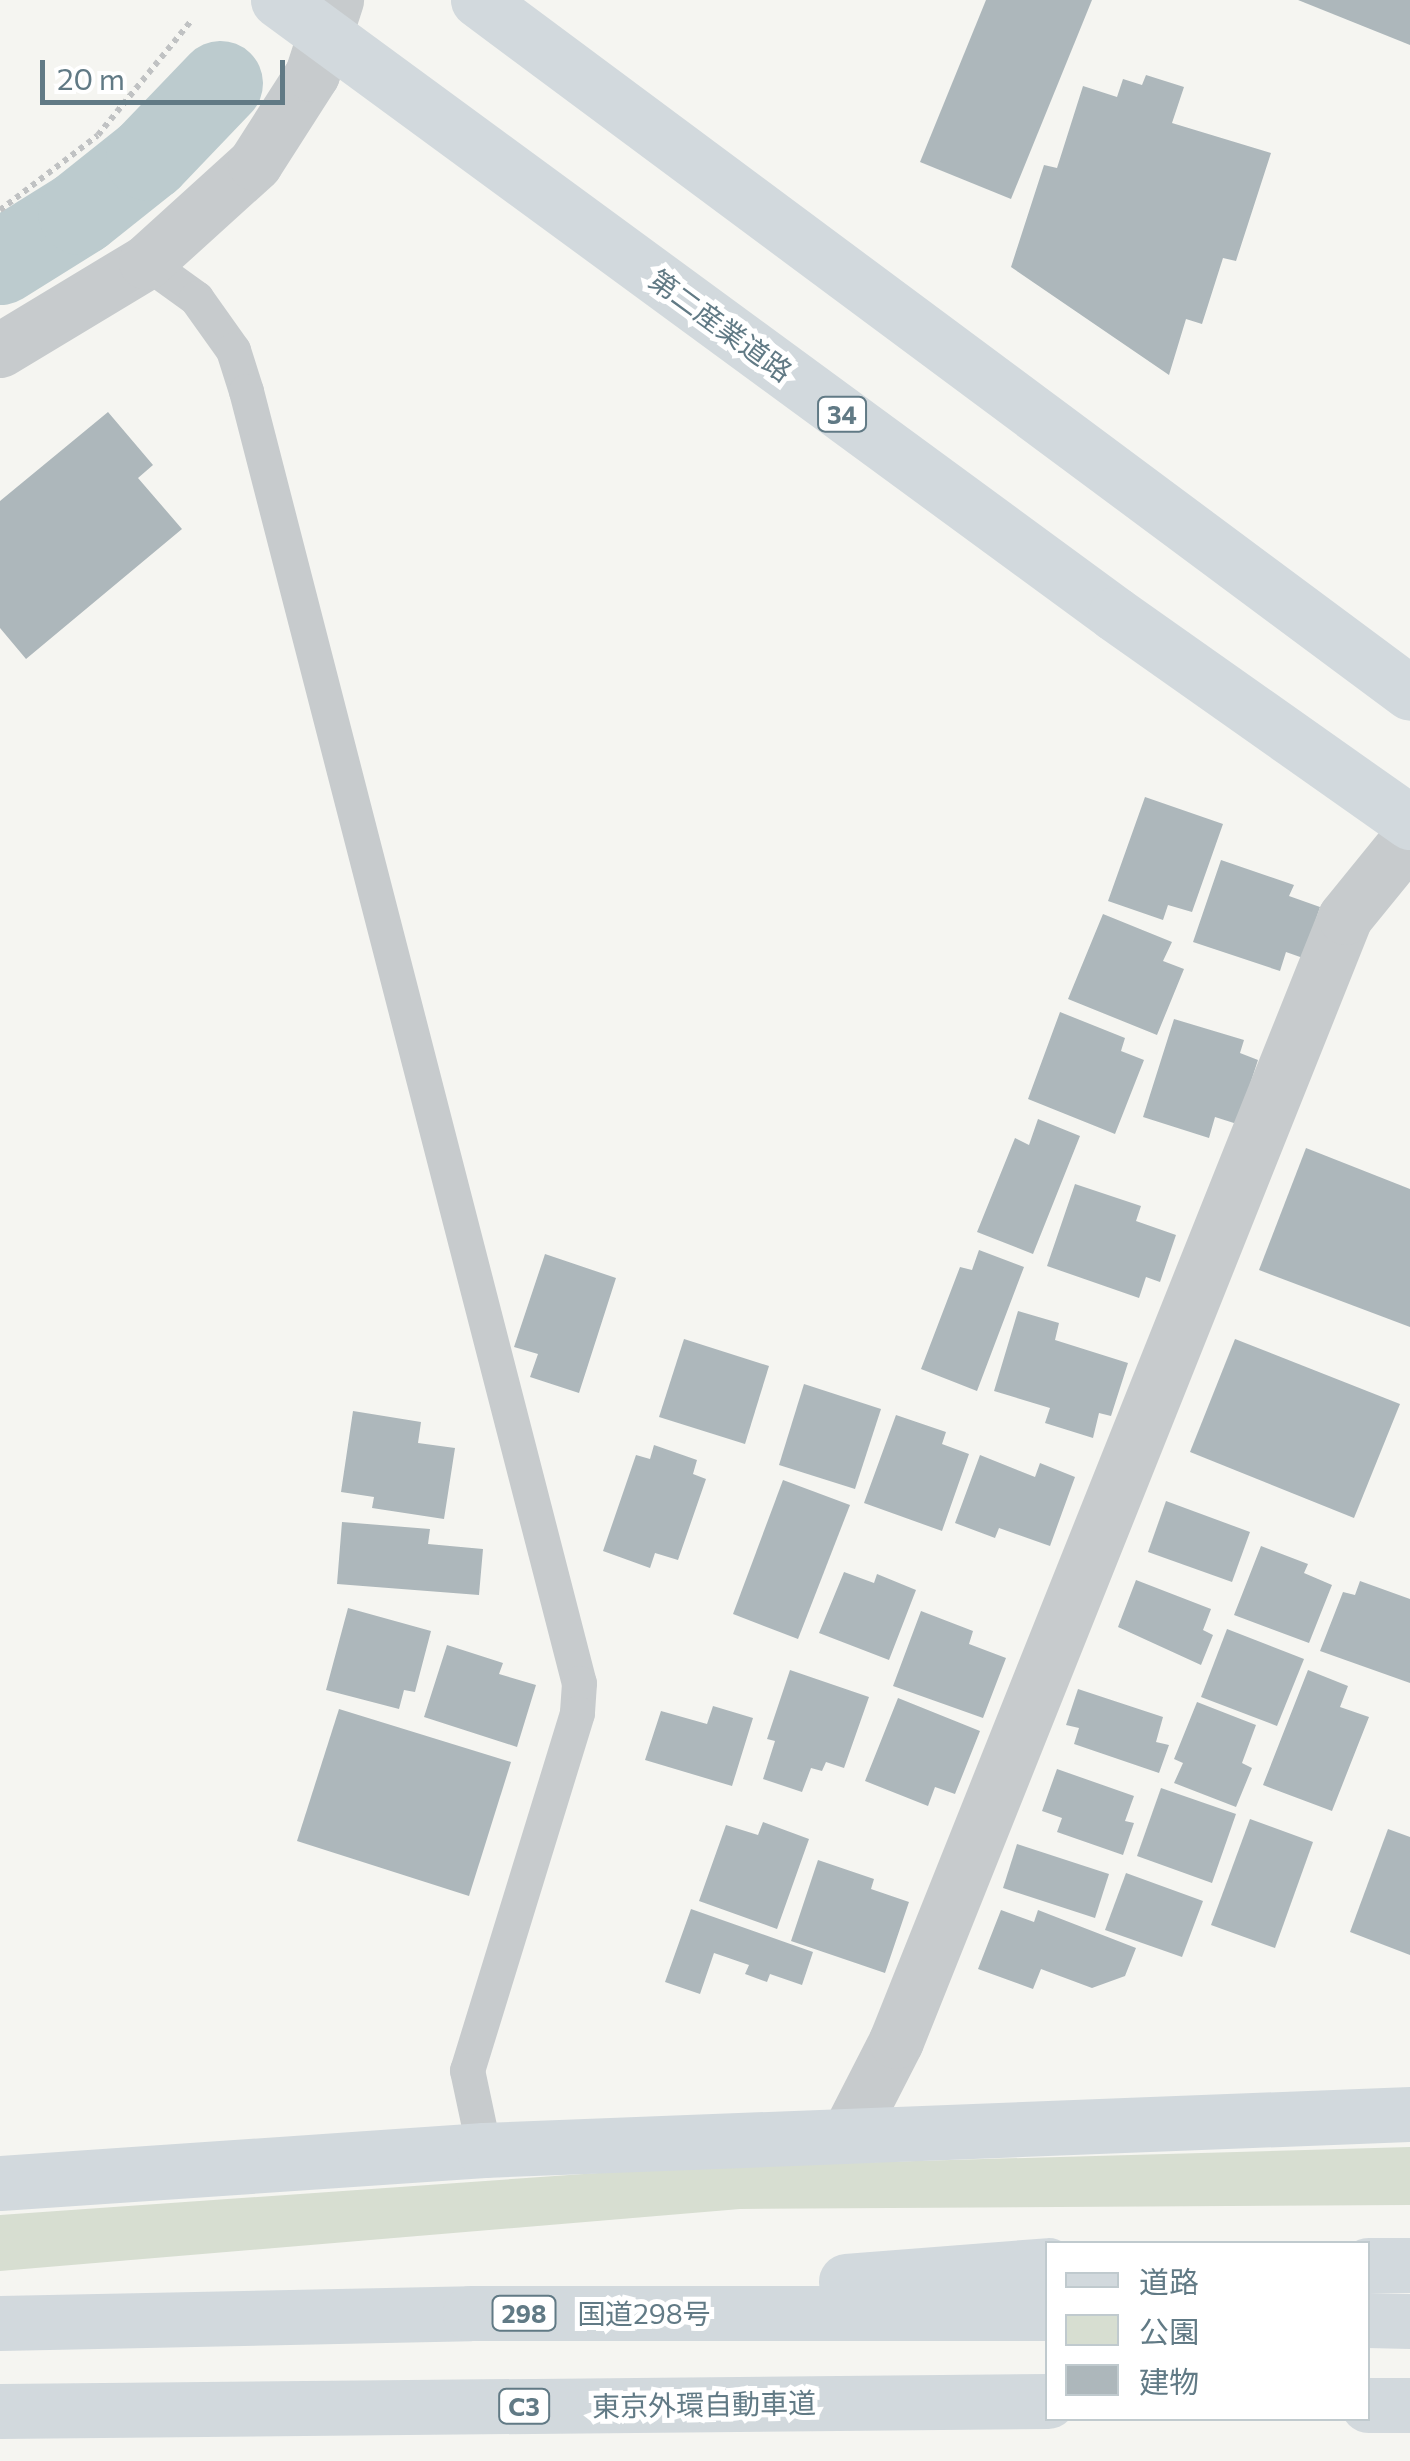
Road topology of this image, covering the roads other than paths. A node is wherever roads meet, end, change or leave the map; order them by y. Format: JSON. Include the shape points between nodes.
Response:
{"nodes":[{"id":1,"x":278,"y":0,"type":"edge"},
{"id":2,"x":478,"y":0,"type":"edge"},
{"id":3,"x":332,"y":18,"type":"edge"},
{"id":4,"x":146,"y":262,"type":"junction"},
{"id":5,"x":0,"y":350,"type":"edge"},
{"id":6,"x":1409,"y":691,"type":"edge"},
{"id":7,"x":1410,"y":822,"type":"edge"},
{"id":8,"x":1410,"y":837,"type":"edge"},
{"id":9,"x":1410,"y":2114,"type":"edge"},
{"id":10,"x":849,"y":2133,"type":"junction"},
{"id":11,"x":484,"y":2150,"type":"junction"},
{"id":12,"x":0,"y":2184,"type":"edge"},
{"id":13,"x":1045,"y":2265,"type":"edge"},
{"id":14,"x":1370,"y":2265,"type":"edge"},
{"id":15,"x":1410,"y":2265,"type":"edge"},
{"id":16,"x":470,"y":2312,"type":"junction"},
{"id":17,"x":1045,"y":2313,"type":"edge"},
{"id":18,"x":1370,"y":2320,"type":"edge"},
{"id":19,"x":1410,"y":2321,"type":"edge"},
{"id":20,"x":0,"y":2323,"type":"edge"},
{"id":21,"x":1045,"y":2401,"type":"edge"},
{"id":22,"x":1370,"y":2404,"type":"edge"},
{"id":23,"x":1410,"y":2405,"type":"edge"},
{"id":24,"x":0,"y":2411,"type":"edge"}],
"edges":[{"from":1,"to":3,"type":"main road","name":"第二産業道路","number":"34"},
{"from":2,"to":6,"type":"main road"},
{"from":3,"to":4,"type":"street","via":[[296,104],[255,163]]},
{"from":3,"to":7,"type":"main road","name":"第二産業道路","number":"34","via":[[1115,614]]},
{"from":4,"to":5,"type":"street"},
{"from":4,"to":11,"type":"lane","via":[[196,298],[234,350],[579,1683],[576,1713],[467,2070]]},
{"from":8,"to":10,"type":"street","via":[[1345,917],[896,2041]]},
{"from":9,"to":10,"type":"main road"},
{"from":10,"to":11,"type":"main road"},
{"from":11,"to":12,"type":"main road"},
{"from":13,"to":16,"type":"main road","number":"298"},
{"from":14,"to":15,"type":"main road"},
{"from":16,"to":17,"type":"main road","name":"国道298号","number":"298"},
{"from":16,"to":20,"type":"main road","name":"国道298号","number":"298"},
{"from":18,"to":19,"type":"main road"},
{"from":21,"to":24,"type":"main road","name":"東京外環自動車道","number":"C3"},
{"from":22,"to":23,"type":"main road"}]}
